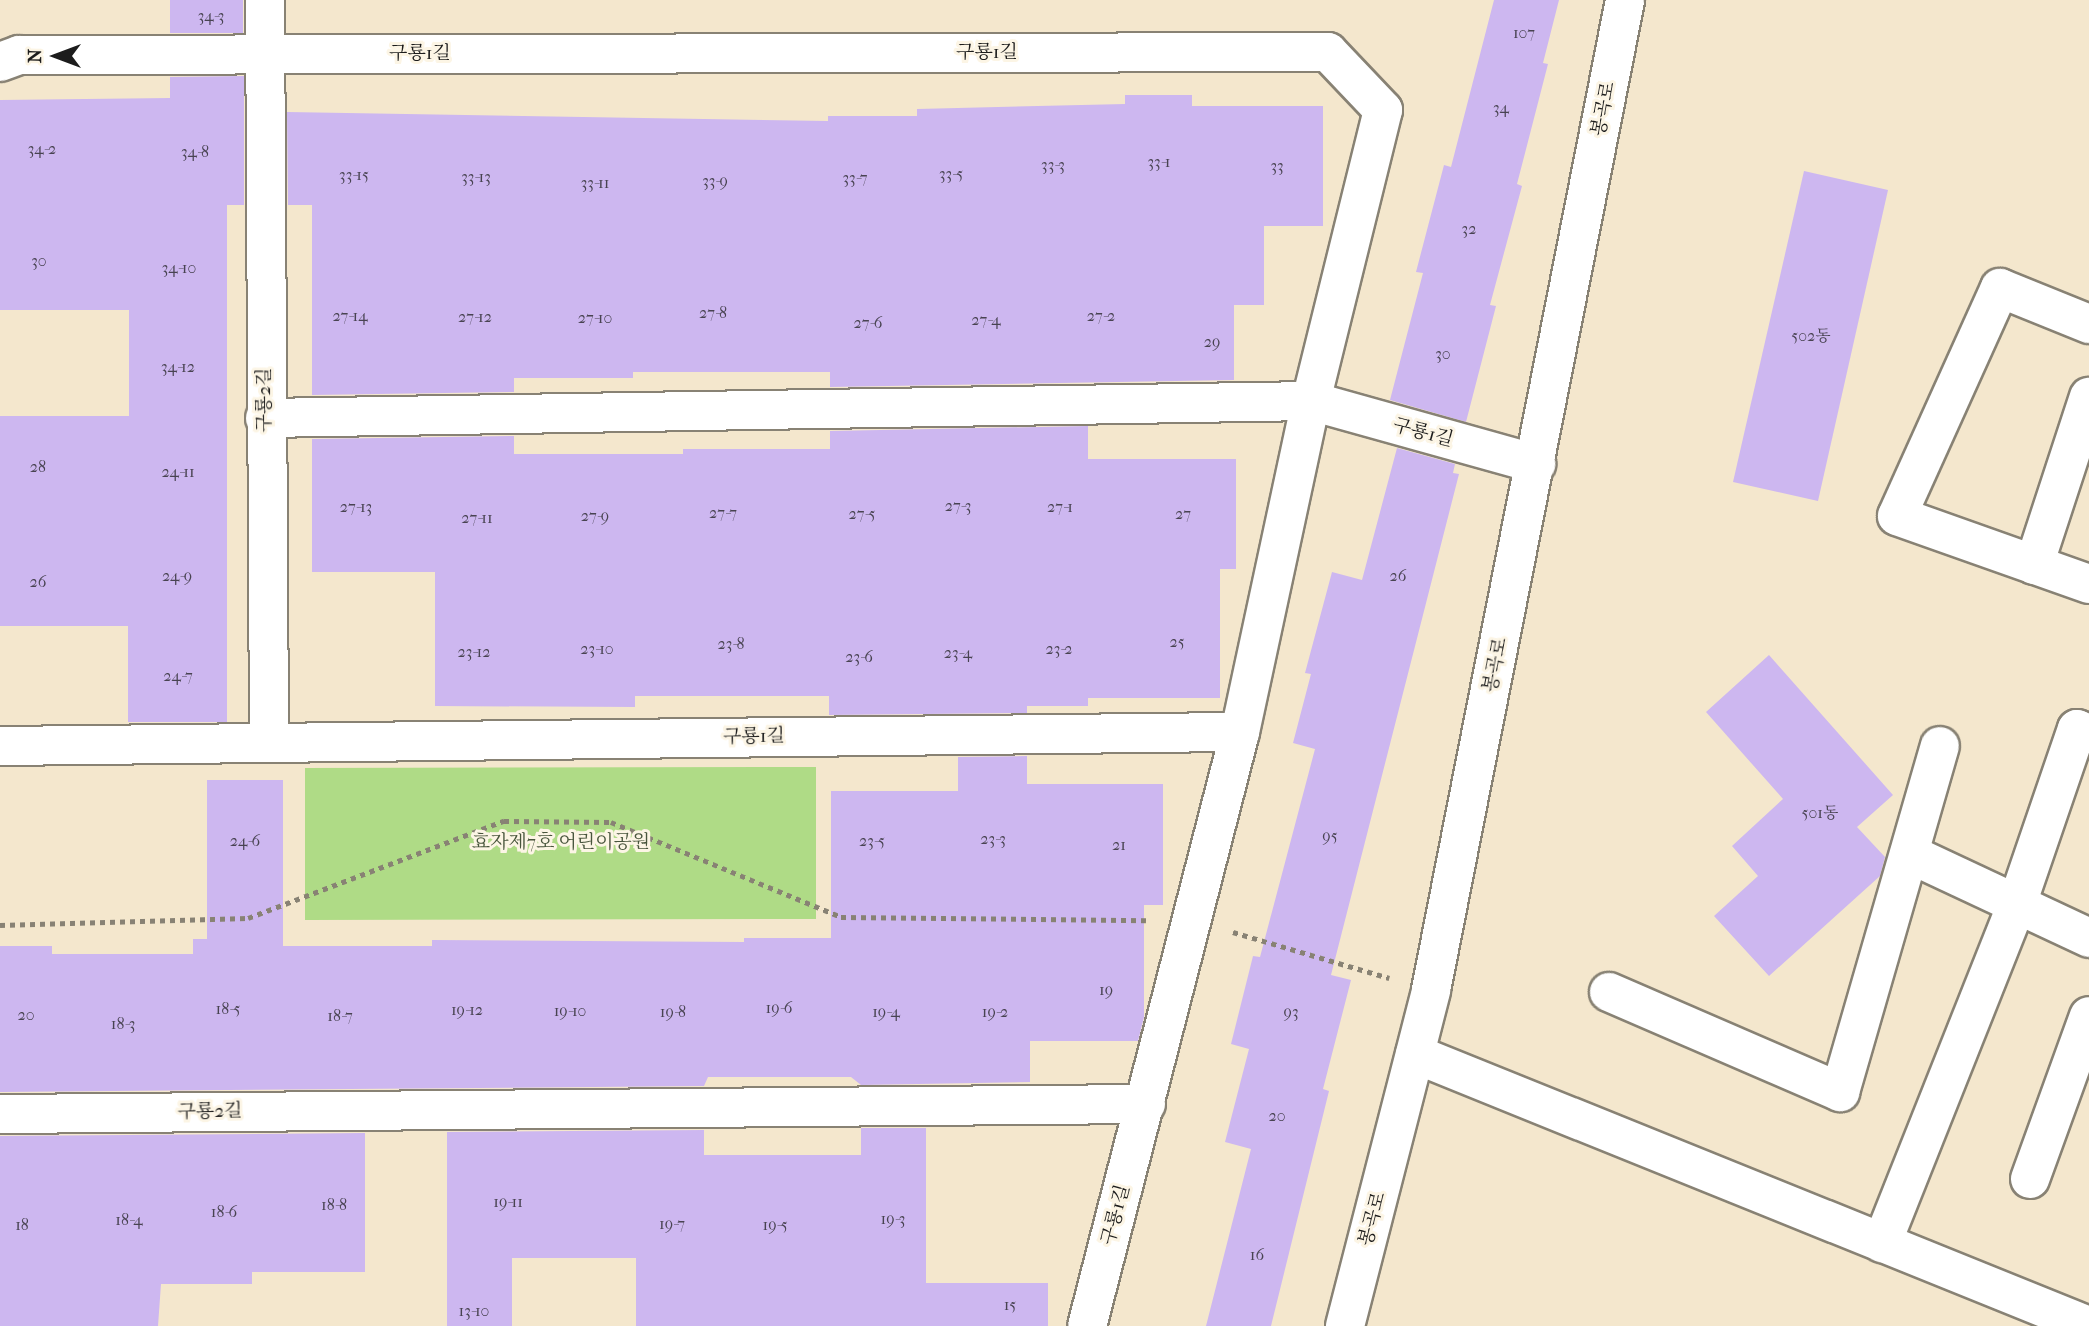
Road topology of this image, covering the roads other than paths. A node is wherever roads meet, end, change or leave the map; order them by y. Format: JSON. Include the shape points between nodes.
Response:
{"nodes":[{"id":1,"x":265,"y":0,"type":"edge"},
{"id":2,"x":1625,"y":0,"type":"edge"},
{"id":3,"x":265,"y":55,"type":"junction"},
{"id":4,"x":0,"y":62,"type":"edge"},
{"id":5,"x":2089,"y":324,"type":"edge"},
{"id":6,"x":2089,"y":397,"type":"edge"},
{"id":7,"x":1311,"y":401,"type":"junction"},
{"id":8,"x":265,"y":418,"type":"junction"},
{"id":9,"x":1536,"y":464,"type":"junction"},
{"id":10,"x":2034,"y":565,"type":"junction"},
{"id":11,"x":2089,"y":584,"type":"edge"},
{"id":12,"x":2085,"y":722,"type":"edge"},
{"id":13,"x":1240,"y":732,"type":"junction"},
{"id":14,"x":269,"y":743,"type":"junction"},
{"id":15,"x":0,"y":746,"type":"edge"},
{"id":16,"x":1940,"y":746,"type":"dead end"},
{"id":17,"x":1910,"y":854,"type":"junction"},
{"id":18,"x":2017,"y":904,"type":"junction"},
{"id":19,"x":2089,"y":938,"type":"edge"},
{"id":20,"x":1609,"y":992,"type":"dead end"},
{"id":21,"x":2089,"y":1016,"type":"edge"},
{"id":22,"x":1415,"y":1054,"type":"junction"},
{"id":23,"x":1146,"y":1104,"type":"junction"},
{"id":24,"x":0,"y":1114,"type":"edge"},
{"id":25,"x":2029,"y":1179,"type":"dead end"},
{"id":26,"x":1882,"y":1243,"type":"junction"},
{"id":27,"x":1087,"y":1326,"type":"edge"},
{"id":28,"x":1345,"y":1326,"type":"edge"},
{"id":29,"x":2089,"y":1326,"type":"edge"}],
"edges":[{"from":1,"to":3,"type":"street","name":"구룡2길"},
{"from":2,"to":9,"type":"street","name":"봉곡로"},
{"from":3,"to":4,"type":"street","via":[[19,55]]},
{"from":3,"to":7,"type":"street","name":"구룡1길","via":[[1328,52],[1383,110]]},
{"from":3,"to":8,"type":"street","name":"구룡2길"},
{"from":5,"to":10,"type":"street","via":[[2000,288],[1898,516]]},
{"from":6,"to":10,"type":"street"},
{"from":7,"to":8,"type":"street","name":"구룡1길"},
{"from":7,"to":9,"type":"street","name":"구룡1길"},
{"from":7,"to":13,"type":"street","name":"구룡1길"},
{"from":8,"to":14,"type":"street","name":"구룡2길"},
{"from":9,"to":22,"type":"street","name":"봉곡로"},
{"from":10,"to":11,"type":"street"},
{"from":12,"to":18,"type":"street"},
{"from":13,"to":14,"type":"street","name":"구룡1길"},
{"from":13,"to":23,"type":"street","name":"구룡1길"},
{"from":14,"to":15,"type":"street"},
{"from":16,"to":17,"type":"street"},
{"from":17,"to":18,"type":"street"},
{"from":17,"to":20,"type":"street","via":[[1840,1092]]},
{"from":18,"to":19,"type":"street"},
{"from":18,"to":26,"type":"street"},
{"from":21,"to":25,"type":"street"},
{"from":22,"to":26,"type":"street"},
{"from":22,"to":28,"type":"street","name":"봉곡로"},
{"from":23,"to":24,"type":"street","name":"구룡2길"},
{"from":23,"to":27,"type":"street","name":"구룡1길"},
{"from":26,"to":29,"type":"street"}]}
